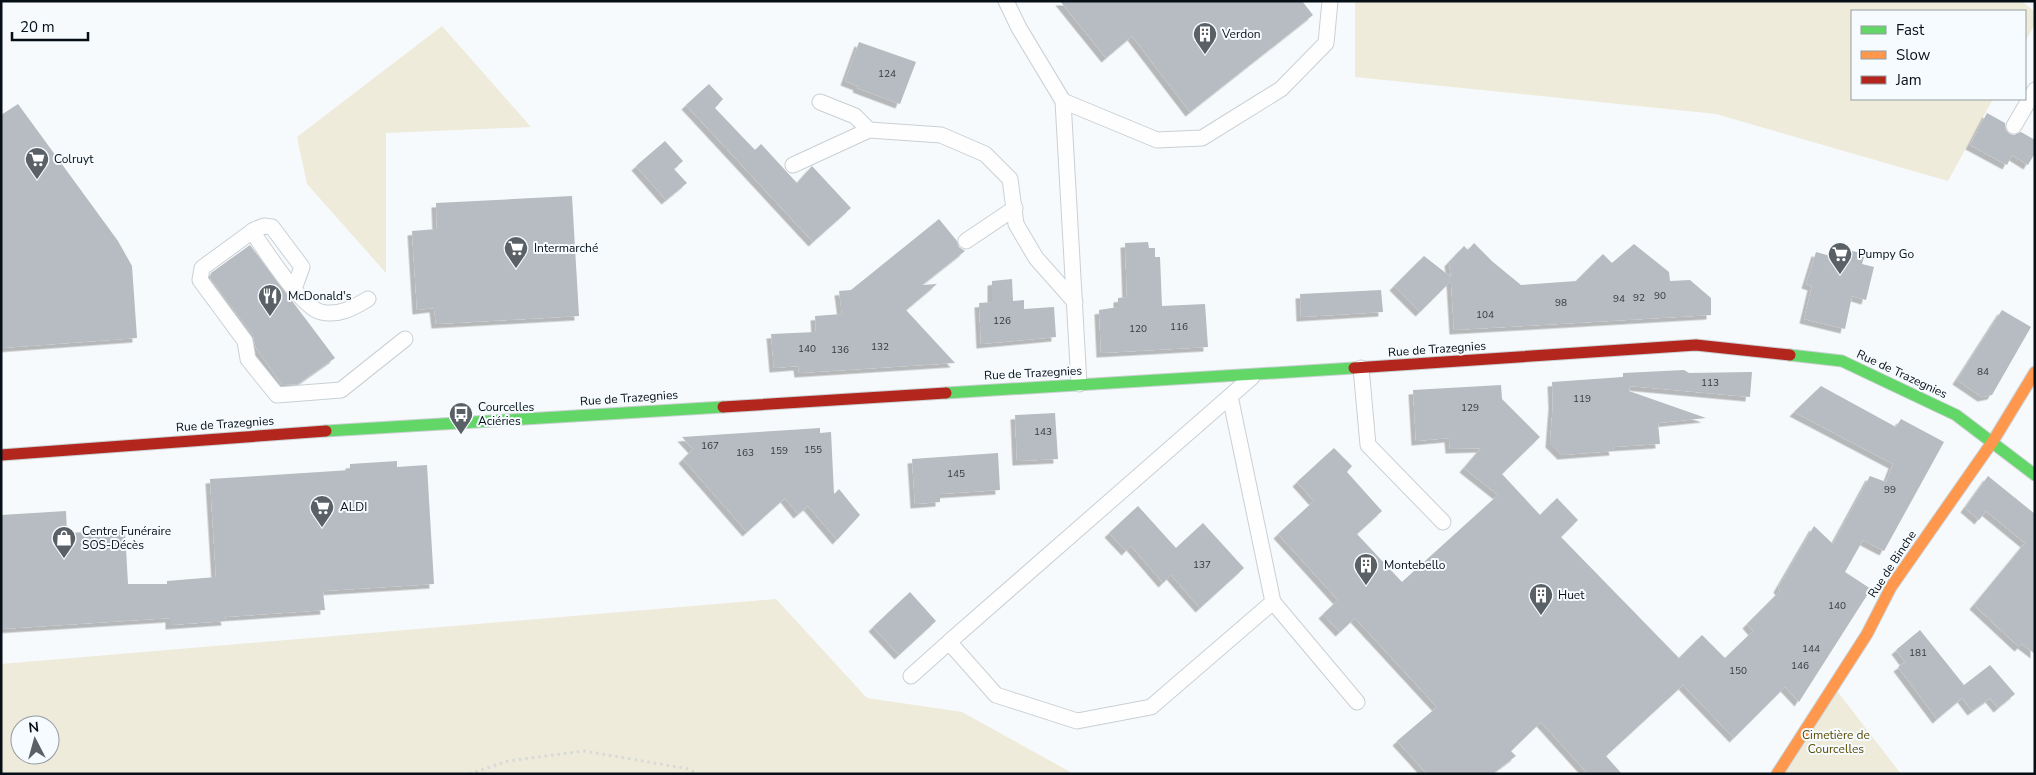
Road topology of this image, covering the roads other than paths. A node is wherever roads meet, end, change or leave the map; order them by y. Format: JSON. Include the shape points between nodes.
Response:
{"nodes":[{"id":1,"x":1006,"y":1,"type":"edge"},
{"id":2,"x":1330,"y":1,"type":"edge"},
{"id":3,"x":2035,"y":90,"type":"edge"},
{"id":4,"x":1063,"y":101,"type":"junction"},
{"id":5,"x":820,"y":102,"type":"dead end"},
{"id":6,"x":2014,"y":126,"type":"dead end"},
{"id":7,"x":869,"y":130,"type":"junction"},
{"id":8,"x":793,"y":164,"type":"dead end"},
{"id":9,"x":1015,"y":208,"type":"junction"},
{"id":10,"x":966,"y":241,"type":"dead end"},
{"id":11,"x":368,"y":299,"type":"dead end"},
{"id":12,"x":1075,"y":302,"type":"junction"},
{"id":13,"x":405,"y":339,"type":"dead end"},
{"id":14,"x":1362,"y":368,"type":"junction"},
{"id":15,"x":2035,"y":372,"type":"edge"},
{"id":16,"x":1255,"y":374,"type":"junction"},
{"id":17,"x":1079,"y":384,"type":"junction"},
{"id":18,"x":1230,"y":396,"type":"junction"},
{"id":19,"x":1992,"y":441,"type":"junction"},
{"id":20,"x":1,"y":454,"type":"edge"},
{"id":21,"x":2035,"y":475,"type":"edge"},
{"id":22,"x":1443,"y":522,"type":"dead end"},
{"id":23,"x":1273,"y":602,"type":"junction"},
{"id":24,"x":949,"y":642,"type":"junction"},
{"id":25,"x":911,"y":676,"type":"dead end"},
{"id":26,"x":1357,"y":702,"type":"dead end"},
{"id":27,"x":1777,"y":774,"type":"edge"}],
"edges":[{"from":1,"to":4,"type":"lane"},
{"from":2,"to":4,"type":"lane","via":[[1326,43],[1281,89],[1202,138],[1157,140]]},
{"from":3,"to":6,"type":"lane"},
{"from":4,"to":12,"type":"lane"},
{"from":5,"to":7,"type":"lane","via":[[855,116]]},
{"from":7,"to":8,"type":"lane"},
{"from":7,"to":9,"type":"lane","via":[[940,135],[985,154],[1010,179]]},
{"from":9,"to":10,"type":"lane"},
{"from":9,"to":12,"type":"lane","via":[[1016,224],[1036,258]]},
{"from":11,"to":13,"type":"lane","via":[[348,311],[319,312],[294,289],[252,231],[202,268],[200,280],[245,341],[248,359],[278,394],[341,390]]},
{"from":12,"to":17,"type":"lane"},
{"from":14,"to":16,"type":"main road","name":"Rue de Trazegnies"},
{"from":14,"to":19,"type":"main road","name":"Rue de Trazegnies","via":[[1696,345],[1842,362],[1956,415]]},
{"from":14,"to":22,"type":"lane","via":[[1368,445]]},
{"from":15,"to":19,"type":"main road","name":"Rue de Binche"},
{"from":16,"to":17,"type":"main road","name":"Rue de Trazegnies"},
{"from":16,"to":18,"type":"lane"},
{"from":17,"to":20,"type":"main road","name":"Rue de Trazegnies","via":[[285,433]]},
{"from":18,"to":23,"type":"lane"},
{"from":18,"to":24,"type":"lane"},
{"from":19,"to":21,"type":"main road","name":"Rue de Trazegnies"},
{"from":19,"to":27,"type":"main road","name":"Rue de Binche","via":[[1891,587],[1867,634]]},
{"from":23,"to":24,"type":"lane","via":[[1151,707],[1077,721],[996,695]]},
{"from":23,"to":26,"type":"lane"},
{"from":24,"to":25,"type":"lane"}]}
